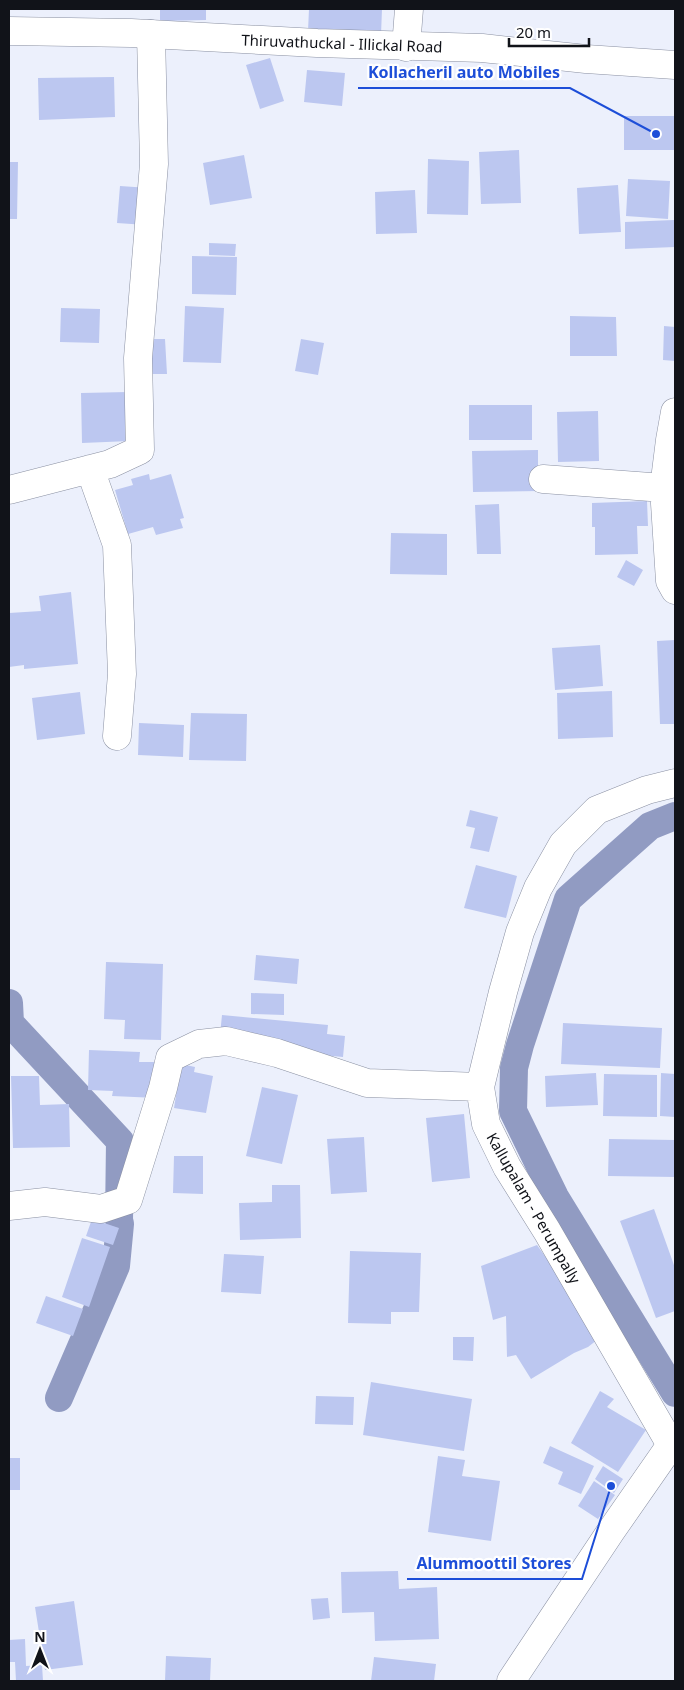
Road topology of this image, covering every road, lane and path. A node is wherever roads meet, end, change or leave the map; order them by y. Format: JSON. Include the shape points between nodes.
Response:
{"nodes":[{"id":1,"x":408,"y":9,"type":"edge"},
{"id":2,"x":9,"y":31,"type":"edge"},
{"id":3,"x":151,"y":34,"type":"junction"},
{"id":4,"x":406,"y":47,"type":"junction"},
{"id":5,"x":675,"y":65,"type":"edge"},
{"id":6,"x":675,"y":412,"type":"edge"},
{"id":7,"x":90,"y":469,"type":"junction"},
{"id":8,"x":543,"y":479,"type":"dead end"},
{"id":9,"x":664,"y":488,"type":"junction"},
{"id":10,"x":9,"y":490,"type":"edge"},
{"id":11,"x":675,"y":590,"type":"edge"},
{"id":12,"x":117,"y":736,"type":"dead end"},
{"id":13,"x":675,"y":783,"type":"edge"},
{"id":14,"x":480,"y":1088,"type":"junction"},
{"id":15,"x":9,"y":1206,"type":"edge"},
{"id":16,"x":673,"y":1442,"type":"edge"},
{"id":17,"x":511,"y":1681,"type":"edge"}],
"edges":[{"from":1,"to":4,"type":"street"},
{"from":2,"to":3,"type":"street","name":"Thiruvathuckal - Illickal Road"},
{"from":3,"to":4,"type":"street","name":"Thiruvathuckal - Illickal Road"},
{"from":3,"to":7,"type":"street","via":[[154,164],[138,358],[140,450]]},
{"from":4,"to":5,"type":"street","name":"Thiruvathuckal - Illickal Road","via":[[482,48]]},
{"from":6,"to":9,"type":"street"},
{"from":7,"to":10,"type":"street"},
{"from":7,"to":12,"type":"street","via":[[117,545],[122,674]]},
{"from":8,"to":9,"type":"street"},
{"from":9,"to":11,"type":"street","via":[[670,581]]},
{"from":13,"to":14,"type":"street","via":[[647,790],[597,810],[563,844],[538,888],[520,932]]},
{"from":14,"to":15,"type":"street","via":[[367,1084],[277,1052],[226,1041],[199,1044],[170,1058],[128,1200],[101,1210],[45,1202]]},
{"from":14,"to":16,"type":"street","name":"Kallupalam - Perumpally","via":[[486,1124],[507,1167]]},
{"from":16,"to":17,"type":"street"}]}
